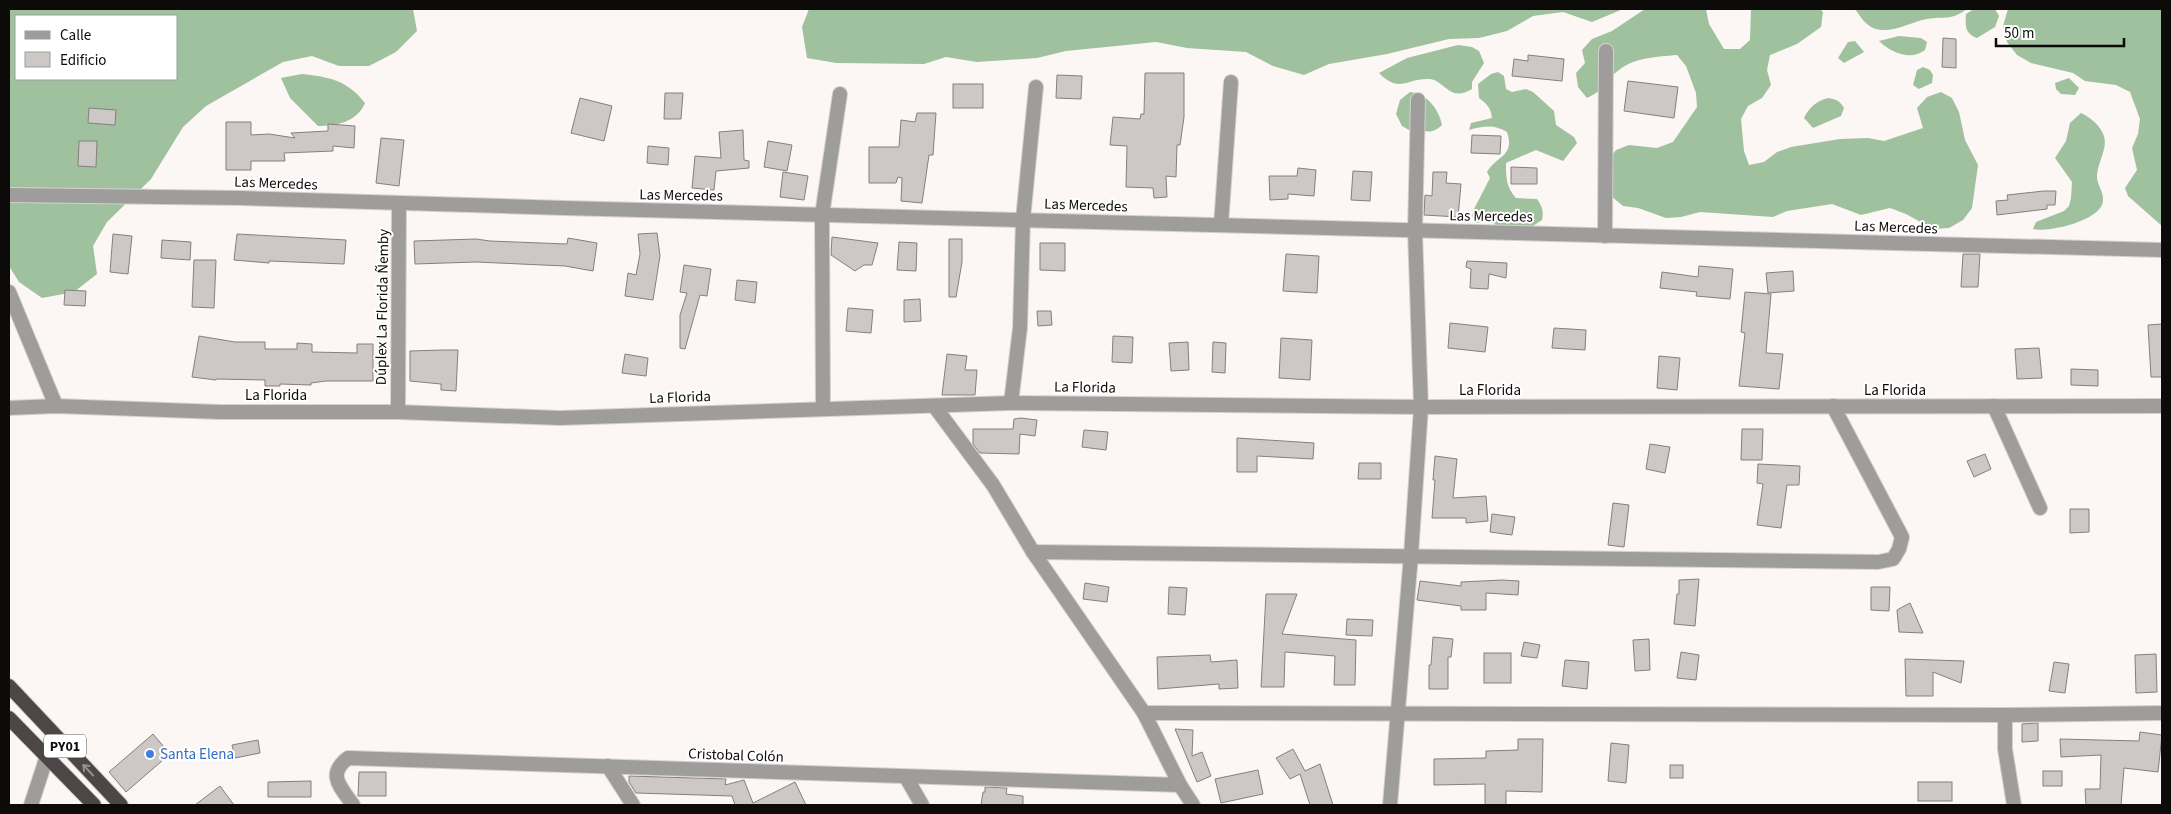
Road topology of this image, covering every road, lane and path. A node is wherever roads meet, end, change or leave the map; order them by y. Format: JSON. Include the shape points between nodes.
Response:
{"nodes":[{"id":1,"x":1606,"y":51,"type":"dead end"},
{"id":2,"x":1231,"y":82,"type":"dead end"},
{"id":3,"x":1036,"y":87,"type":"dead end"},
{"id":4,"x":840,"y":94,"type":"dead end"},
{"id":5,"x":1418,"y":100,"type":"dead end"},
{"id":6,"x":9,"y":195,"type":"edge"},
{"id":7,"x":400,"y":203,"type":"junction"},
{"id":8,"x":822,"y":215,"type":"junction"},
{"id":9,"x":1023,"y":219,"type":"junction"},
{"id":10,"x":1221,"y":225,"type":"junction"},
{"id":11,"x":1415,"y":231,"type":"junction"},
{"id":12,"x":1605,"y":236,"type":"junction"},
{"id":13,"x":2162,"y":250,"type":"edge"},
{"id":14,"x":9,"y":292,"type":"edge"},
{"id":15,"x":1010,"y":403,"type":"junction"},
{"id":16,"x":56,"y":406,"type":"junction"},
{"id":17,"x":1833,"y":406,"type":"junction"},
{"id":18,"x":1994,"y":406,"type":"junction"},
{"id":19,"x":2162,"y":406,"type":"edge"},
{"id":20,"x":935,"y":407,"type":"junction"},
{"id":21,"x":1421,"y":407,"type":"junction"},
{"id":22,"x":9,"y":408,"type":"edge"},
{"id":23,"x":823,"y":408,"type":"junction"},
{"id":24,"x":398,"y":412,"type":"junction"},
{"id":25,"x":2040,"y":508,"type":"dead end"},
{"id":26,"x":1033,"y":552,"type":"junction"},
{"id":27,"x":1411,"y":555,"type":"junction"},
{"id":28,"x":9,"y":686,"type":"edge"},
{"id":29,"x":1144,"y":713,"type":"junction"},
{"id":30,"x":1398,"y":713,"type":"junction"},
{"id":31,"x":2162,"y":713,"type":"edge"},
{"id":32,"x":2006,"y":715,"type":"junction"},
{"id":33,"x":9,"y":718,"type":"edge"},
{"id":34,"x":47,"y":756,"type":"junction"},
{"id":35,"x":608,"y":766,"type":"junction"},
{"id":36,"x":906,"y":777,"type":"junction"},
{"id":37,"x":1180,"y":785,"type":"junction"},
{"id":38,"x":30,"y":805,"type":"edge"},
{"id":39,"x":94,"y":805,"type":"edge"},
{"id":40,"x":121,"y":805,"type":"edge"},
{"id":41,"x":353,"y":805,"type":"edge"},
{"id":42,"x":634,"y":805,"type":"edge"},
{"id":43,"x":922,"y":805,"type":"edge"},
{"id":44,"x":1193,"y":805,"type":"edge"},
{"id":45,"x":1390,"y":805,"type":"edge"},
{"id":46,"x":2014,"y":805,"type":"edge"}],
"edges":[{"from":1,"to":12,"type":"street"},
{"from":2,"to":10,"type":"street"},
{"from":3,"to":9,"type":"street"},
{"from":4,"to":8,"type":"street"},
{"from":5,"to":11,"type":"street"},
{"from":6,"to":7,"type":"street","name":"Las Mercedes"},
{"from":7,"to":8,"type":"street","name":"Las Mercedes"},
{"from":7,"to":24,"type":"street","name":"Dúplex La Florida Ñemby"},
{"from":8,"to":9,"type":"street","name":"Las Mercedes"},
{"from":8,"to":23,"type":"street"},
{"from":9,"to":10,"type":"street","name":"Las Mercedes"},
{"from":9,"to":15,"type":"street","via":[[1020,328]]},
{"from":10,"to":11,"type":"street","name":"Las Mercedes"},
{"from":11,"to":12,"type":"street","name":"Las Mercedes"},
{"from":11,"to":21,"type":"street"},
{"from":12,"to":13,"type":"street","name":"Las Mercedes"},
{"from":14,"to":16,"type":"street"},
{"from":15,"to":20,"type":"street","name":"La Florida"},
{"from":15,"to":21,"type":"street","name":"La Florida"},
{"from":16,"to":22,"type":"street","name":"La Florida"},
{"from":16,"to":24,"type":"street","name":"La Florida","via":[[220,412]]},
{"from":17,"to":18,"type":"street","name":"La Florida"},
{"from":17,"to":21,"type":"street","name":"La Florida"},
{"from":17,"to":27,"type":"street","via":[[1902,537],[1893,559],[1878,562]]},
{"from":18,"to":19,"type":"street","name":"La Florida"},
{"from":18,"to":25,"type":"street"},
{"from":20,"to":23,"type":"street","name":"La Florida"},
{"from":20,"to":26,"type":"street","via":[[993,485]]},
{"from":21,"to":27,"type":"street"},
{"from":23,"to":24,"type":"street","name":"La Florida","via":[[560,418]]},
{"from":26,"to":27,"type":"street"},
{"from":26,"to":29,"type":"street"},
{"from":27,"to":30,"type":"street"},
{"from":40,"to":28,"type":"highway","number":"PY01","one_way":true},
{"from":29,"to":30,"type":"street"},
{"from":29,"to":37,"type":"street"},
{"from":30,"to":32,"type":"street"},
{"from":30,"to":45,"type":"street"},
{"from":31,"to":32,"type":"street"},
{"from":32,"to":46,"type":"street","via":[[2005,749]]},
{"from":33,"to":34,"type":"highway","number":"PY01"},
{"from":34,"to":38,"type":"street"},
{"from":34,"to":39,"type":"highway","number":"PY01"},
{"from":35,"to":36,"type":"street","name":"Cristobal Colón"},
{"from":35,"to":41,"type":"street","name":"Cristobal Colón","via":[[348,758],[340,764],[338,784]]},
{"from":35,"to":42,"type":"street"},
{"from":36,"to":37,"type":"street","name":"Cristobal Colón"},
{"from":36,"to":43,"type":"street"},
{"from":37,"to":44,"type":"street"}]}
